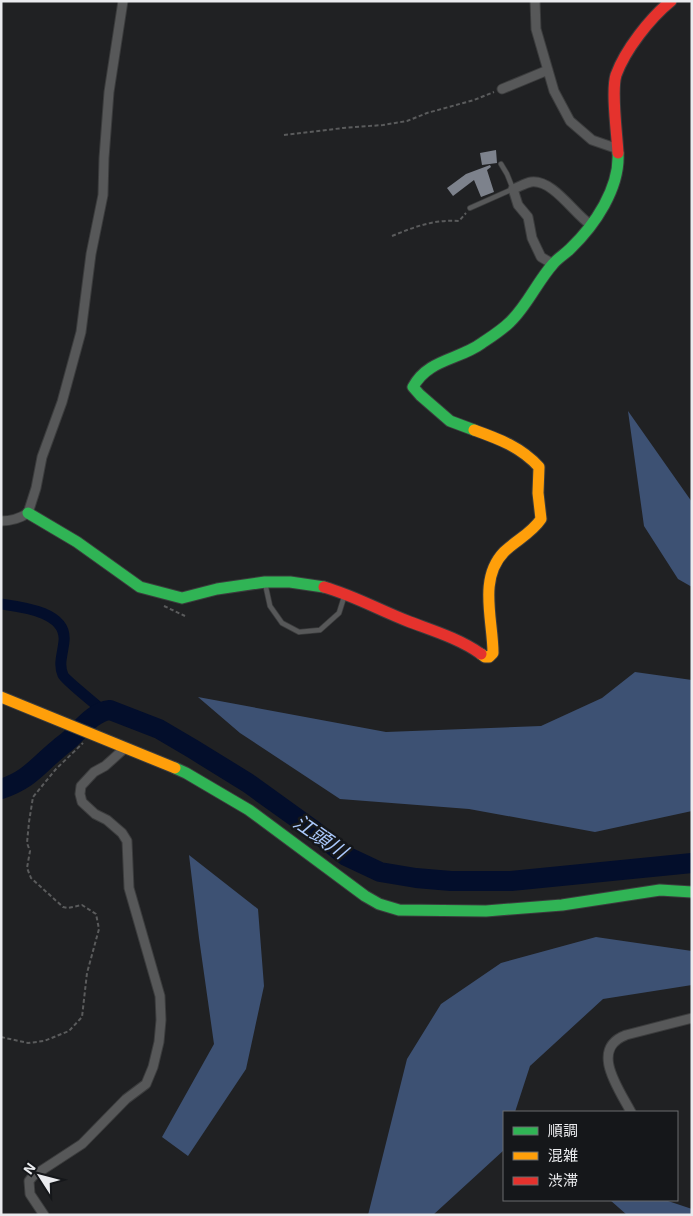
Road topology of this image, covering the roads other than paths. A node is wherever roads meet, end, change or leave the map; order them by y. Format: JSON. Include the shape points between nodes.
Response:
{"nodes":[{"id":1,"x":123,"y":1,"type":"edge"},
{"id":2,"x":535,"y":1,"type":"edge"},
{"id":3,"x":671,"y":1,"type":"edge"},
{"id":4,"x":548,"y":70,"type":"junction"},
{"id":5,"x":502,"y":89,"type":"road end"},
{"id":6,"x":618,"y":149,"type":"junction"},
{"id":7,"x":501,"y":164,"type":"dead end"},
{"id":8,"x":513,"y":189,"type":"junction"},
{"id":9,"x":470,"y":208,"type":"road end"},
{"id":10,"x":591,"y":225,"type":"junction"},
{"id":11,"x":553,"y":264,"type":"junction"},
{"id":12,"x":28,"y":513,"type":"junction"},
{"id":13,"x":1,"y":520,"type":"edge"},
{"id":14,"x":265,"y":582,"type":"junction"},
{"id":15,"x":345,"y":593,"type":"junction"},
{"id":16,"x":1,"y":697,"type":"edge"},
{"id":17,"x":126,"y":748,"type":"junction"},
{"id":18,"x":692,"y":892,"type":"edge"},
{"id":19,"x":692,"y":1018,"type":"edge"},
{"id":20,"x":631,"y":1111,"type":"edge"},
{"id":21,"x":44,"y":1215,"type":"edge"}],
"edges":[{"from":1,"to":12,"type":"street","via":[[109,92],[103,195],[81,332]]},
{"from":2,"to":4,"type":"street","via":[[536,29]]},
{"from":3,"to":6,"type":"street","via":[[634,41],[616,76]]},
{"from":4,"to":5,"type":"street"},
{"from":4,"to":6,"type":"street","via":[[554,91],[570,121],[592,140]]},
{"from":6,"to":10,"type":"street","via":[[619,164],[614,182]]},
{"from":7,"to":8,"type":"lane"},
{"from":8,"to":9,"type":"lane"},
{"from":8,"to":10,"type":"street","via":[[532,182],[545,184]]},
{"from":8,"to":11,"type":"street","via":[[518,205],[528,217],[532,238],[541,257]]},
{"from":10,"to":11,"type":"street"},
{"from":11,"to":15,"type":"street","via":[[510,322],[480,345],[441,362],[419,376],[413,387],[419,396],[455,424],[502,439],[530,457],[539,467],[541,519],[536,527],[500,556],[491,576],[492,653],[485,657],[430,628]]},
{"from":12,"to":13,"type":"street","via":[[10,521]]},
{"from":12,"to":14,"type":"street","via":[[77,542],[140,587],[182,598]]},
{"from":14,"to":15,"type":"street","via":[[290,582]]},
{"from":14,"to":15,"type":"lane","via":[[270,606],[282,623],[299,632],[320,630],[339,613]]},
{"from":16,"to":17,"type":"street"},
{"from":17,"to":18,"type":"street","via":[[186,773],[241,805],[365,896],[399,910],[486,911],[562,905],[660,890]]},
{"from":17,"to":21,"type":"street","via":[[94,772],[81,786],[80,794],[82,802],[122,833],[126,841],[129,888],[160,996],[159,1042],[146,1084],[126,1099],[82,1144],[29,1181],[30,1194]]},
{"from":19,"to":20,"type":"street","via":[[626,1035],[610,1045],[609,1065]]}]}
